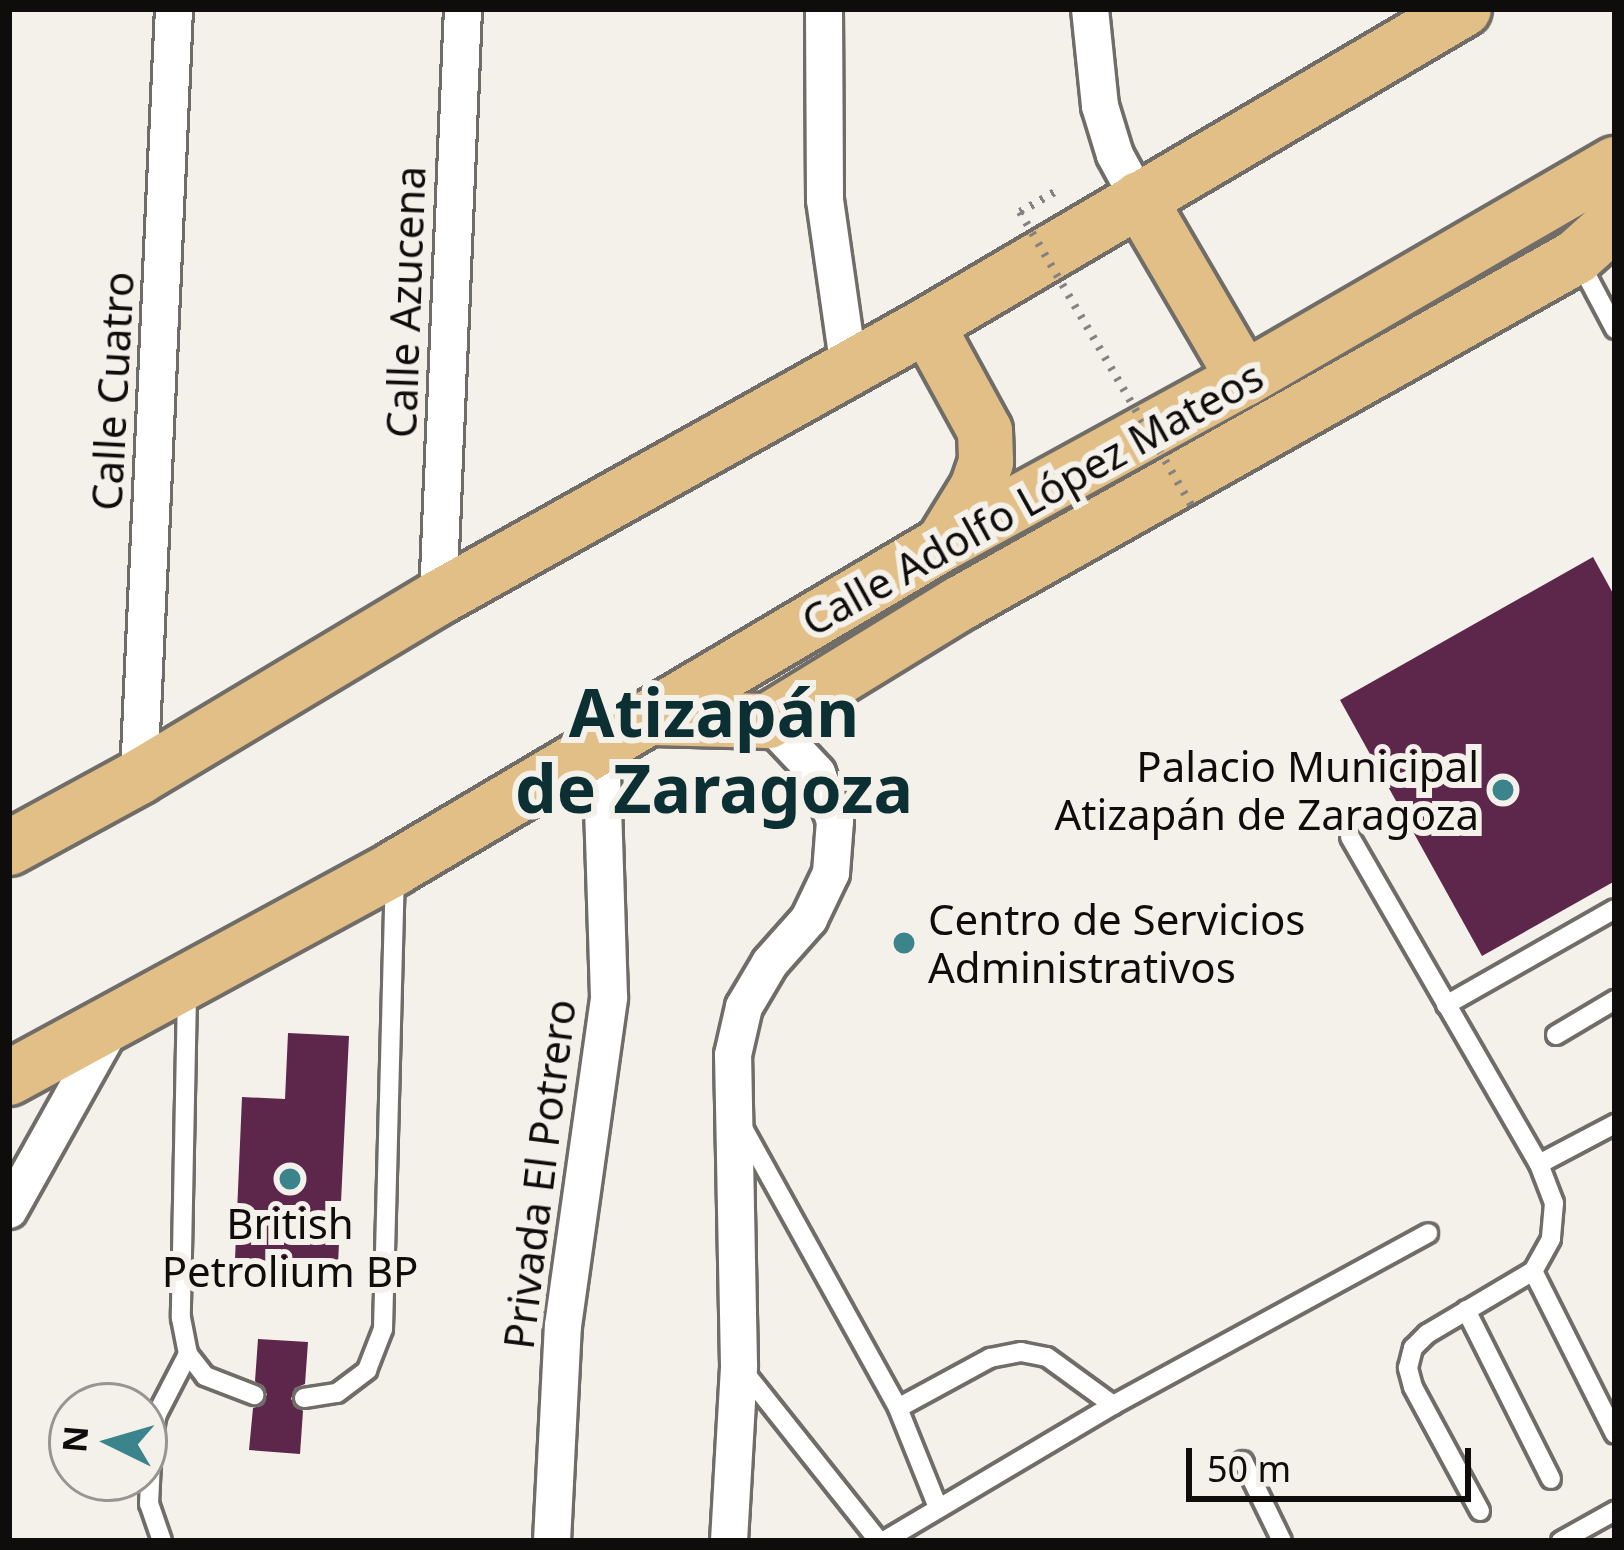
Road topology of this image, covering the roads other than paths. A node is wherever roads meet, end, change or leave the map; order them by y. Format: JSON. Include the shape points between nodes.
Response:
{"nodes":[{"id":1,"x":174,"y":9,"type":"edge"},
{"id":2,"x":463,"y":9,"type":"edge"},
{"id":3,"x":824,"y":9,"type":"edge"},
{"id":4,"x":1090,"y":9,"type":"edge"},
{"id":5,"x":1464,"y":9,"type":"edge"},
{"id":6,"x":1615,"y":164,"type":"edge"},
{"id":7,"x":1139,"y":199,"type":"junction"},
{"id":8,"x":1596,"y":240,"type":"edge"},
{"id":9,"x":928,"y":325,"type":"junction"},
{"id":10,"x":1615,"y":329,"type":"edge"},
{"id":11,"x":849,"y":369,"type":"junction"},
{"id":12,"x":1244,"y":379,"type":"junction"},
{"id":13,"x":944,"y":542,"type":"junction"},
{"id":14,"x":438,"y":598,"type":"junction"},
{"id":15,"x":959,"y":604,"type":"junction"},
{"id":16,"x":799,"y":628,"type":"junction"},
{"id":17,"x":651,"y":718,"type":"junction"},
{"id":18,"x":768,"y":721,"type":"junction"},
{"id":19,"x":601,"y":746,"type":"junction"},
{"id":20,"x":140,"y":777,"type":"junction"},
{"id":21,"x":1350,"y":837,"type":"dead end"},
{"id":22,"x":9,"y":848,"type":"edge"},
{"id":23,"x":395,"y":868,"type":"junction"},
{"id":24,"x":1615,"y":909,"type":"edge"},
{"id":25,"x":187,"y":982,"type":"junction"},
{"id":26,"x":1615,"y":1000,"type":"edge"},
{"id":27,"x":1446,"y":1005,"type":"junction"},
{"id":28,"x":114,"y":1022,"type":"junction"},
{"id":29,"x":1556,"y":1035,"type":"dead end"},
{"id":30,"x":9,"y":1078,"type":"edge"},
{"id":31,"x":732,"y":1108,"type":"junction"},
{"id":32,"x":1615,"y":1124,"type":"edge"},
{"id":33,"x":1539,"y":1164,"type":"junction"},
{"id":34,"x":9,"y":1210,"type":"edge"},
{"id":35,"x":1428,"y":1233,"type":"dead end"},
{"id":36,"x":1533,"y":1271,"type":"junction"},
{"id":37,"x":1466,"y":1310,"type":"junction"},
{"id":38,"x":188,"y":1354,"type":"junction"},
{"id":39,"x":739,"y":1365,"type":"junction"},
{"id":40,"x":254,"y":1395,"type":"dead end"},
{"id":41,"x":304,"y":1398,"type":"dead end"},
{"id":42,"x":1113,"y":1405,"type":"junction"},
{"id":43,"x":898,"y":1408,"type":"junction"},
{"id":44,"x":1615,"y":1434,"type":"edge"},
{"id":45,"x":1243,"y":1461,"type":"dead end"},
{"id":46,"x":1551,"y":1479,"type":"dead end"},
{"id":47,"x":937,"y":1505,"type":"junction"},
{"id":48,"x":1480,"y":1511,"type":"dead end"},
{"id":49,"x":1615,"y":1511,"type":"edge"},
{"id":50,"x":162,"y":1541,"type":"edge"},
{"id":51,"x":552,"y":1541,"type":"edge"},
{"id":52,"x":729,"y":1541,"type":"edge"},
{"id":53,"x":882,"y":1541,"type":"edge"},
{"id":54,"x":1282,"y":1541,"type":"edge"},
{"id":55,"x":1561,"y":1541,"type":"edge"}],
"edges":[{"from":1,"to":20,"type":"street","name":"Calle Cuatro"},
{"from":2,"to":14,"type":"street","name":"Calle Azucena"},
{"from":3,"to":11,"type":"street","via":[[824,200]]},
{"from":4,"to":7,"type":"street","via":[[1100,106]]},
{"from":5,"to":7,"type":"main road"},
{"from":6,"to":12,"type":"main road","name":"Calle Adolfo López Mateos"},
{"from":7,"to":9,"type":"main road"},
{"from":7,"to":12,"type":"main road"},
{"from":8,"to":10,"type":"lane"},
{"from":8,"to":15,"type":"main road"},
{"from":9,"to":11,"type":"main road"},
{"from":9,"to":13,"type":"main road","via":[[985,431],[977,488]]},
{"from":11,"to":14,"type":"main road"},
{"from":12,"to":13,"type":"main road","name":"Calle Adolfo López Mateos"},
{"from":13,"to":16,"type":"main road","name":"Calle Adolfo López Mateos"},
{"from":14,"to":20,"type":"main road"},
{"from":15,"to":16,"type":"main road"},
{"from":15,"to":18,"type":"main road"},
{"from":16,"to":17,"type":"main road","name":"Calle Adolfo López Mateos"},
{"from":17,"to":18,"type":"main road"},
{"from":17,"to":19,"type":"main road","name":"Calle Adolfo López Mateos"},
{"from":18,"to":31,"type":"street","via":[[817,773],[836,821],[831,873],[809,920],[745,1007]]},
{"from":19,"to":23,"type":"main road","name":"Calle Adolfo López Mateos"},
{"from":19,"to":51,"type":"street","name":"Privada El Potrero","via":[[609,997],[563,1326]]},
{"from":20,"to":22,"type":"main road"},
{"from":21,"to":27,"type":"lane"},
{"from":23,"to":25,"type":"main road","name":"Calle Adolfo López Mateos"},
{"from":23,"to":41,"type":"lane","via":[[383,1329],[367,1370],[338,1393]]},
{"from":24,"to":27,"type":"lane"},
{"from":25,"to":28,"type":"main road","name":"Calle Adolfo López Mateos"},
{"from":25,"to":38,"type":"lane","via":[[181,1318]]},
{"from":26,"to":29,"type":"lane"},
{"from":27,"to":33,"type":"lane"},
{"from":28,"to":30,"type":"main road","name":"Calle Adolfo López Mateos"},
{"from":28,"to":34,"type":"street"},
{"from":31,"to":39,"type":"street"},
{"from":31,"to":43,"type":"lane"},
{"from":32,"to":33,"type":"lane"},
{"from":33,"to":36,"type":"lane","via":[[1554,1203],[1551,1239]]},
{"from":35,"to":42,"type":"lane"},
{"from":36,"to":37,"type":"lane"},
{"from":36,"to":44,"type":"lane"},
{"from":37,"to":46,"type":"lane"},
{"from":37,"to":48,"type":"lane","via":[[1427,1334],[1408,1368]]},
{"from":38,"to":40,"type":"lane","via":[[205,1376]]},
{"from":38,"to":50,"type":"lane","via":[[152,1441],[149,1504]]},
{"from":39,"to":52,"type":"street"},
{"from":39,"to":53,"type":"lane"},
{"from":42,"to":43,"type":"lane","via":[[1047,1357],[1021,1352],[990,1358]]},
{"from":42,"to":47,"type":"lane"},
{"from":43,"to":47,"type":"lane"},
{"from":45,"to":54,"type":"lane"},
{"from":47,"to":53,"type":"lane"},
{"from":49,"to":55,"type":"lane"}]}
